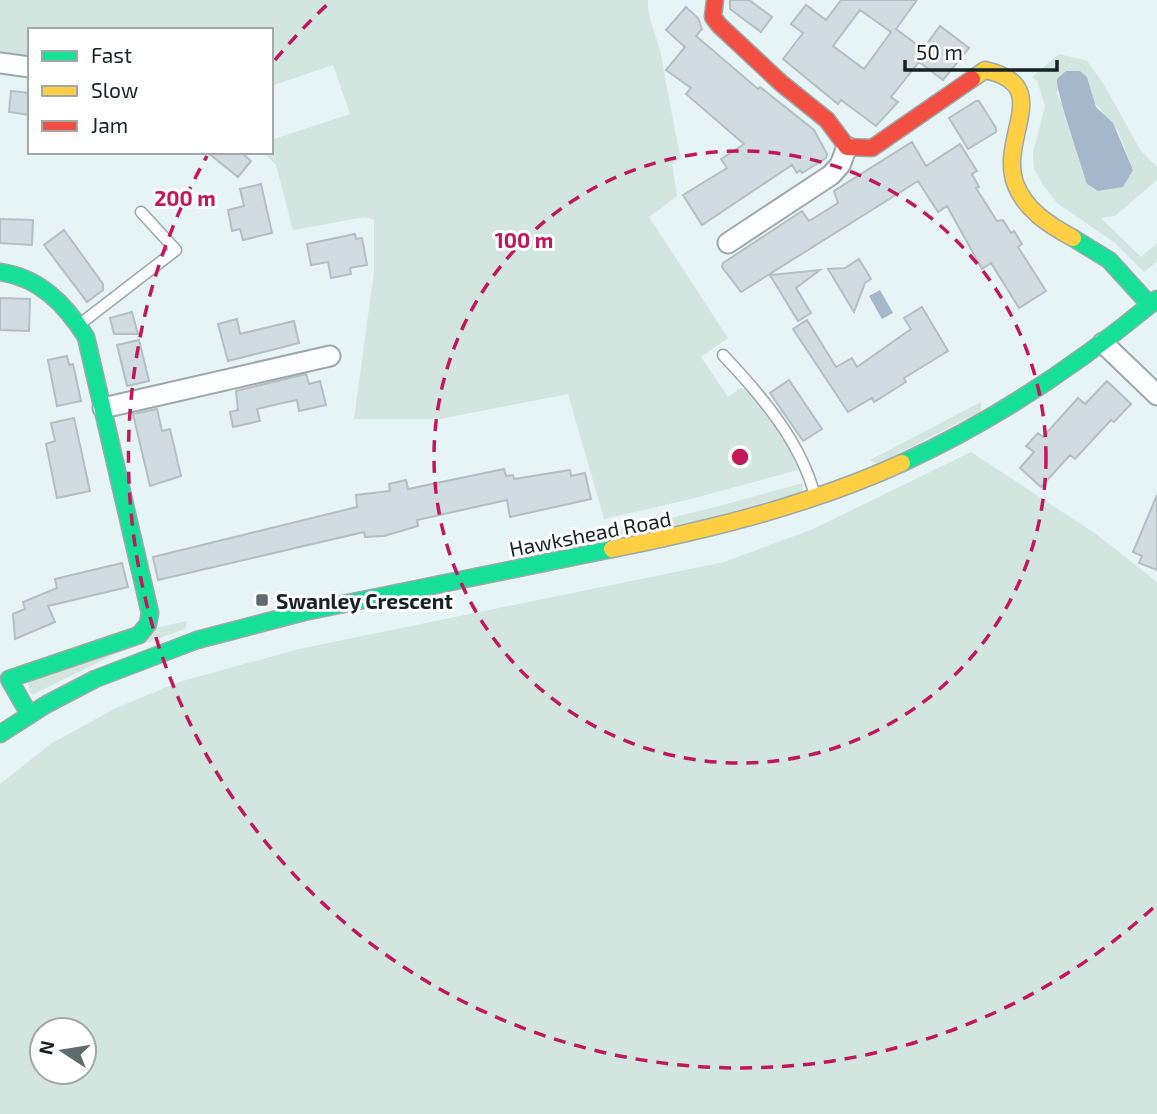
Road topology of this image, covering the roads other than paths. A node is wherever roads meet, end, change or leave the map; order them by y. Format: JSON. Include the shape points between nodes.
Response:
{"nodes":[{"id":1,"x":715,"y":0,"type":"edge"},
{"id":2,"x":0,"y":63,"type":"edge"},
{"id":3,"x":28,"y":67,"type":"edge"},
{"id":4,"x":847,"y":147,"type":"junction"},
{"id":5,"x":141,"y":212,"type":"dead end"},
{"id":6,"x":728,"y":243,"type":"dead end"},
{"id":7,"x":0,"y":272,"type":"edge"},
{"id":8,"x":1154,"y":302,"type":"edge"},
{"id":9,"x":79,"y":324,"type":"junction"},
{"id":10,"x":1103,"y":343,"type":"junction"},
{"id":11,"x":723,"y":355,"type":"dead end"},
{"id":12,"x":330,"y":356,"type":"dead end"},
{"id":13,"x":1157,"y":395,"type":"edge"},
{"id":14,"x":103,"y":408,"type":"junction"},
{"id":15,"x":816,"y":500,"type":"junction"},
{"id":16,"x":4,"y":681,"type":"edge"},
{"id":17,"x":29,"y":714,"type":"junction"},
{"id":18,"x":0,"y":734,"type":"edge"}],
"edges":[{"from":1,"to":4,"type":"street","via":[[713,17],[719,25],[827,120]]},
{"from":2,"to":3,"type":"street"},
{"from":4,"to":6,"type":"street","via":[[831,175]]},
{"from":4,"to":8,"type":"street","via":[[872,148],[985,70],[1005,73],[1020,84],[1022,105],[1010,162],[1027,205],[1056,231],[1105,258]]},
{"from":5,"to":9,"type":"lane","via":[[176,250]]},
{"from":7,"to":9,"type":"street","via":[[44,286]]},
{"from":8,"to":10,"type":"street","name":"Hawkshead Road"},
{"from":9,"to":14,"type":"street"},
{"from":10,"to":13,"type":"street"},
{"from":10,"to":15,"type":"street","name":"Hawkshead Road","via":[[1028,396],[931,452]]},
{"from":11,"to":15,"type":"lane","via":[[754,387],[800,454]]},
{"from":12,"to":14,"type":"street"},
{"from":14,"to":16,"type":"street","via":[[150,613],[148,624],[139,635]]},
{"from":15,"to":17,"type":"street","name":"Hawkshead Road","via":[[693,533],[242,626],[163,649],[103,674]]},
{"from":16,"to":17,"type":"street"},
{"from":17,"to":18,"type":"street","name":"Hawkshead Road"}]}
